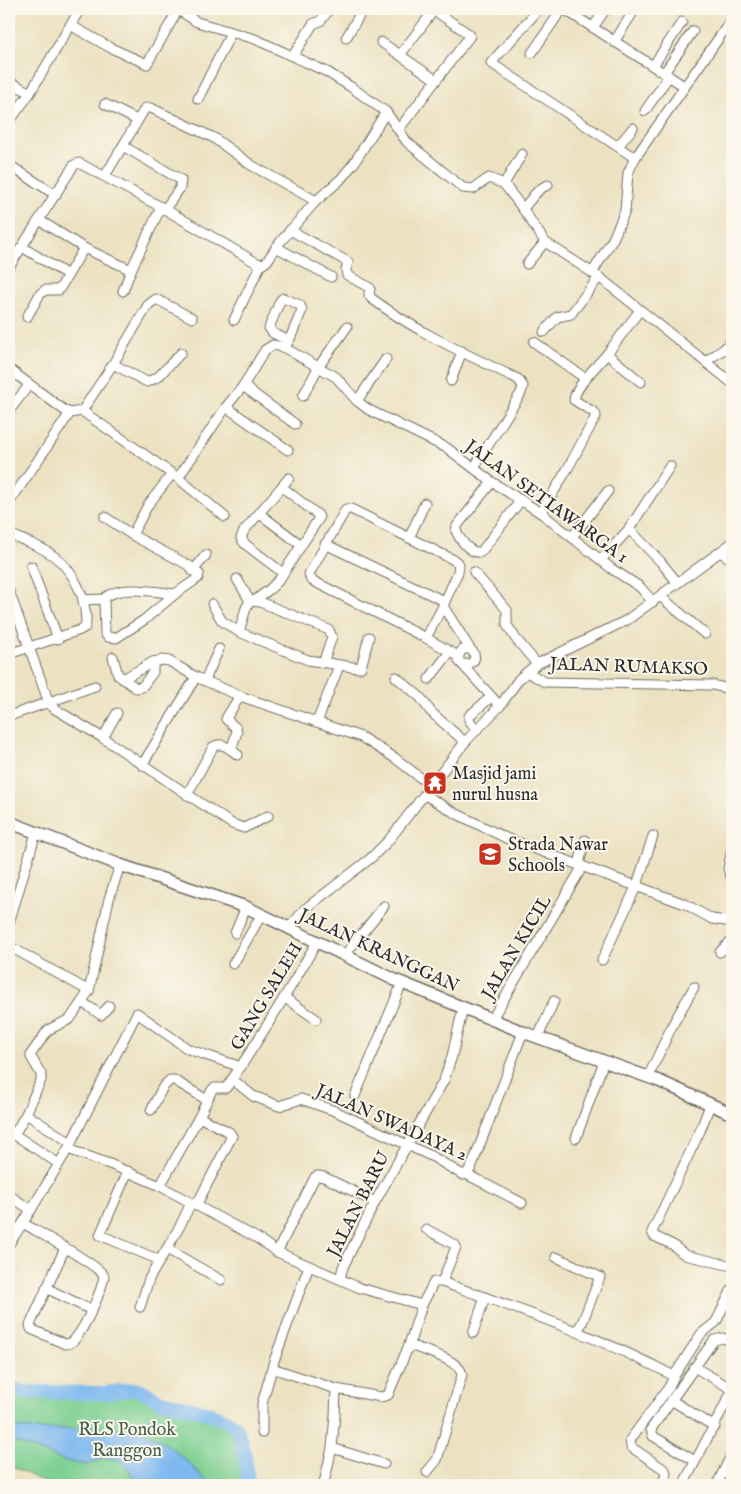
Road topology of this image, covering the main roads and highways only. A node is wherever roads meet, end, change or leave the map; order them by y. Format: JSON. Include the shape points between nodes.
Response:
{"nodes":[{"id":1,"x":9,"y":822,"type":"edge"},
{"id":2,"x":732,"y":1114,"type":"edge"}],
"edges":[{"from":1,"to":2,"type":"main road","name":"JALAN KRANGGAN","via":[[120,865],[246,907],[402,983],[523,1032],[648,1077]]}]}
